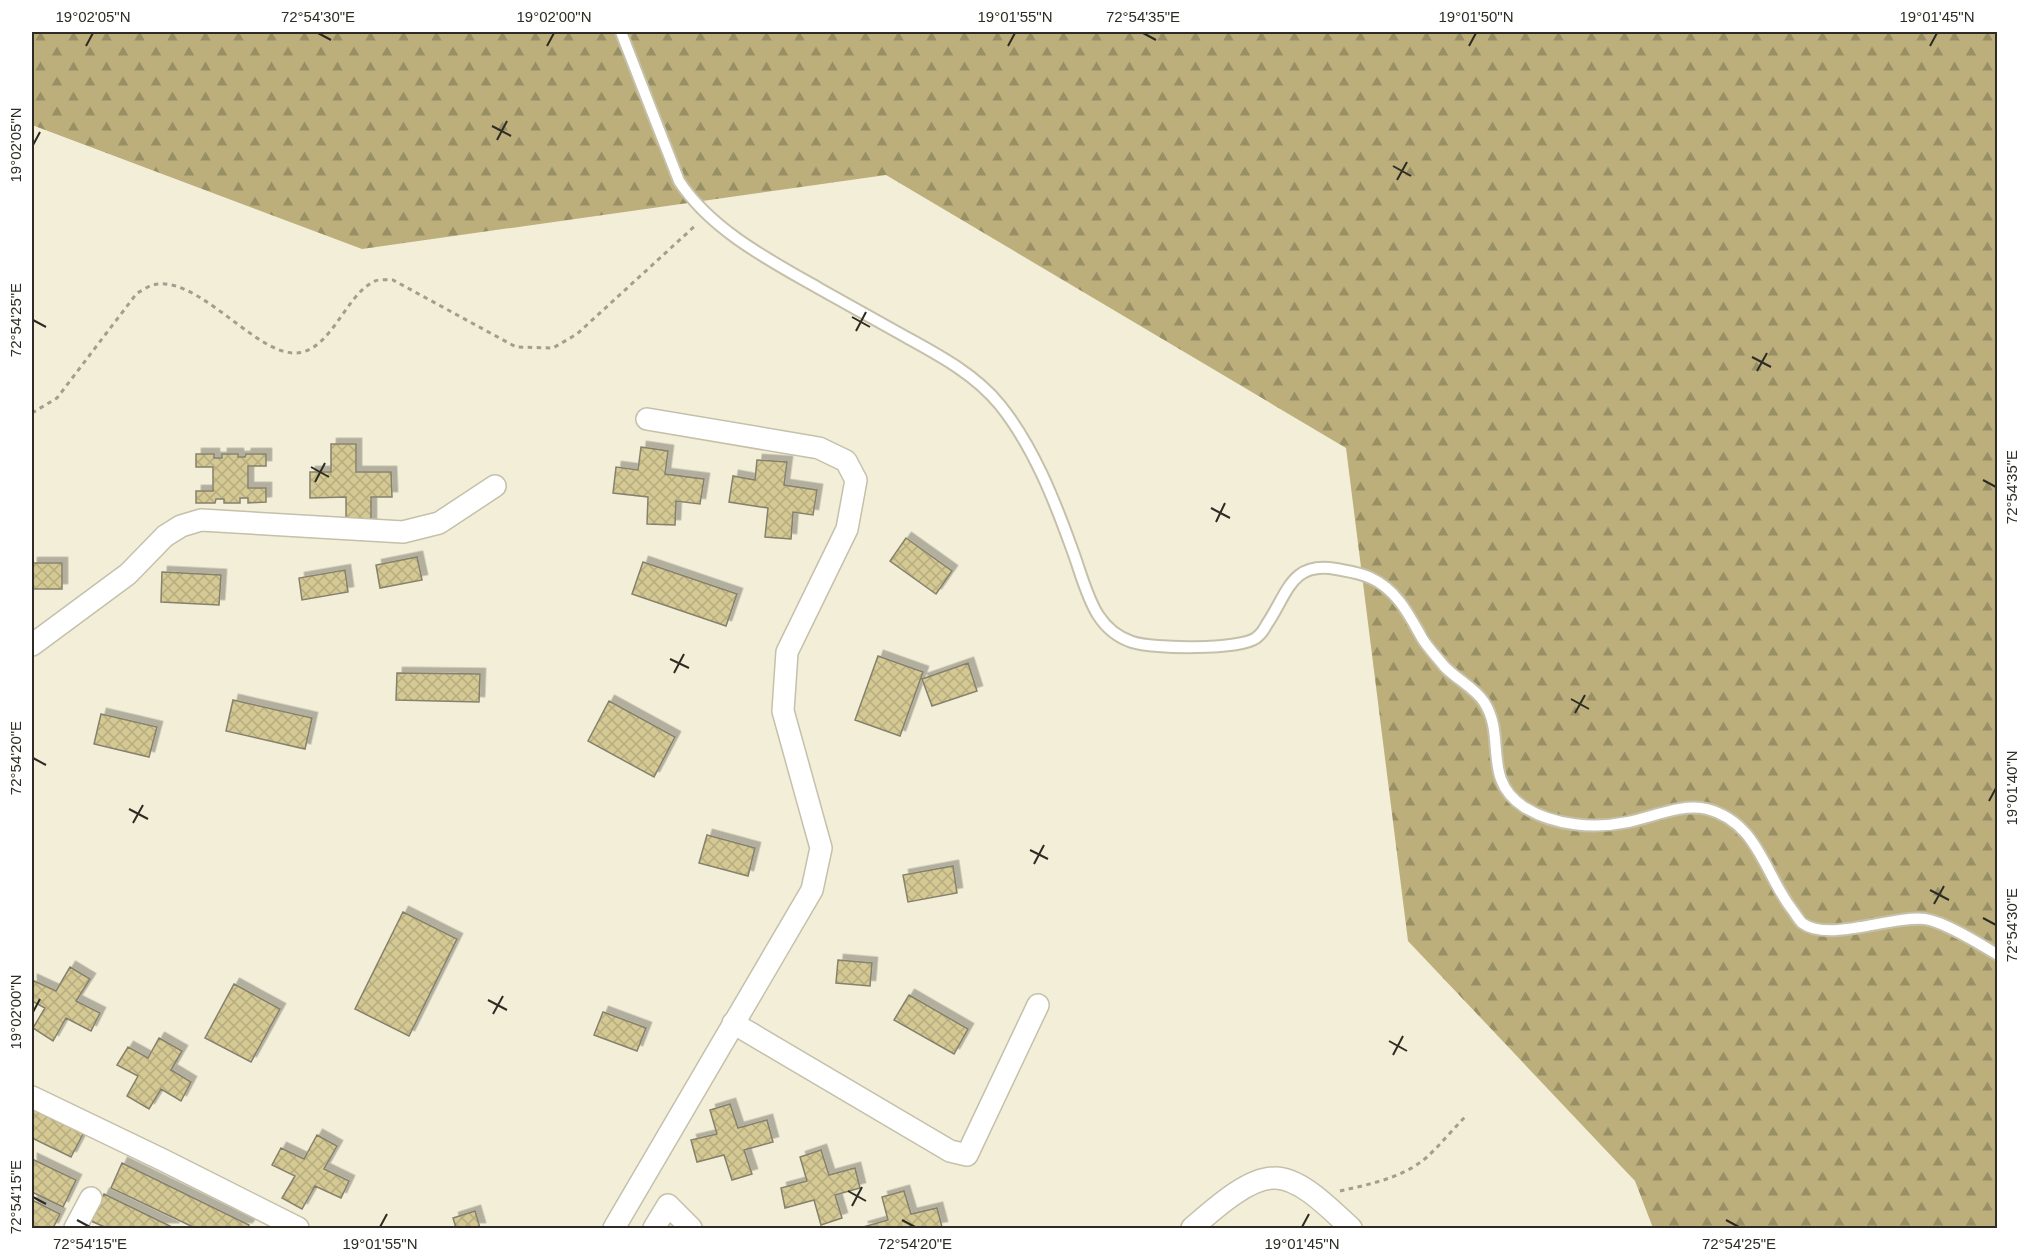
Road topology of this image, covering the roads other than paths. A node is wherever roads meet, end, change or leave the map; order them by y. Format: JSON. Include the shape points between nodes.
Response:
{"nodes":[{"id":1,"x":621,"y":32,"type":"edge"},
{"id":2,"x":647,"y":418,"type":"dead end"},
{"id":3,"x":495,"y":486,"type":"dead end"},
{"id":4,"x":32,"y":645,"type":"edge"},
{"id":5,"x":1998,"y":955,"type":"edge"},
{"id":6,"x":1038,"y":1005,"type":"dead end"},
{"id":7,"x":733,"y":1023,"type":"junction"},
{"id":8,"x":32,"y":1097,"type":"edge"},
{"id":9,"x":91,"y":1198,"type":"dead end"},
{"id":10,"x":75,"y":1228,"type":"edge"},
{"id":11,"x":298,"y":1228,"type":"edge"},
{"id":12,"x":614,"y":1228,"type":"edge"},
{"id":13,"x":654,"y":1228,"type":"edge"},
{"id":14,"x":692,"y":1228,"type":"edge"},
{"id":15,"x":1192,"y":1228,"type":"edge"},
{"id":16,"x":1351,"y":1228,"type":"edge"}],
"edges":[{"from":1,"to":5,"type":"lane","via":[[679,181],[707,215],[778,265],[938,355],[975,380],[1000,405],[1034,457],[1095,610],[1111,632],[1136,644],[1183,649],[1250,642],[1280,606],[1295,576],[1315,566],[1371,578],[1395,596],[1424,642],[1448,670],[1484,700],[1494,725],[1496,765],[1506,790],[1524,806],[1549,818],[1590,827],[1629,822],[1667,811],[1704,808],[1731,819],[1750,835],[1780,894],[1802,923],[1825,931],[1930,919]]},
{"from":2,"to":7,"type":"street","via":[[819,448],[846,461],[856,480],[847,529],[787,652],[783,711],[821,848],[812,890]]},
{"from":3,"to":4,"type":"street","via":[[439,523],[403,532],[201,520],[180,526],[128,574]]},
{"from":6,"to":7,"type":"street","via":[[967,1155],[950,1151]]},
{"from":7,"to":12,"type":"street"},
{"from":8,"to":11,"type":"street"},
{"from":9,"to":10,"type":"street"},
{"from":13,"to":14,"type":"street","via":[[668,1205]]},
{"from":15,"to":16,"type":"street","via":[[1252,1184],[1275,1178],[1318,1197]]}]}
